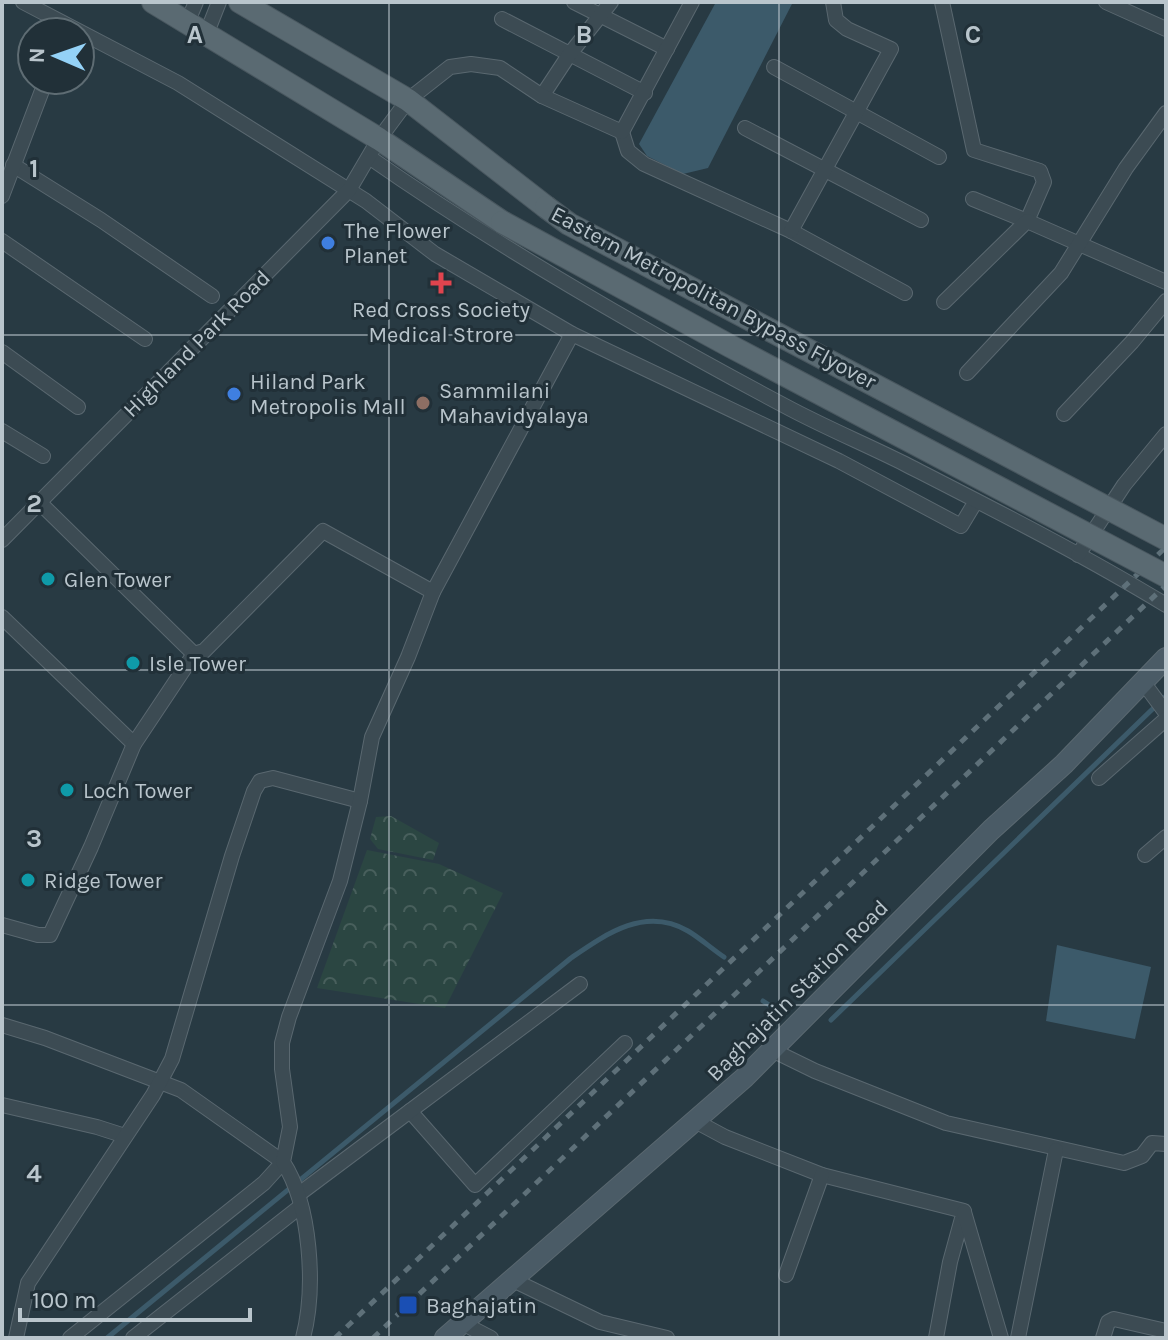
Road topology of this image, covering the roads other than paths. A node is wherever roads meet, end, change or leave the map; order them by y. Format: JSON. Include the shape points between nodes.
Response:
{"nodes":[{"id":1,"x":23,"y":2,"type":"edge"},
{"id":2,"x":153,"y":2,"type":"edge"},
{"id":3,"x":219,"y":2,"type":"edge"},
{"id":4,"x":240,"y":2,"type":"edge"},
{"id":5,"x":574,"y":2,"type":"edge"},
{"id":6,"x":611,"y":2,"type":"edge"},
{"id":7,"x":692,"y":2,"type":"edge"},
{"id":8,"x":833,"y":2,"type":"edge"},
{"id":9,"x":942,"y":2,"type":"edge"},
{"id":10,"x":1106,"y":2,"type":"edge"},
{"id":11,"x":192,"y":12,"type":"edge"},
{"id":12,"x":44,"y":16,"type":"edge"},
{"id":13,"x":601,"y":16,"type":"junction"},
{"id":14,"x":502,"y":19,"type":"dead end"},
{"id":15,"x":1166,"y":29,"type":"edge"},
{"id":16,"x":206,"y":35,"type":"junction"},
{"id":17,"x":96,"y":39,"type":"edge"},
{"id":18,"x":667,"y":49,"type":"junction"},
{"id":19,"x":569,"y":55,"type":"junction"},
{"id":20,"x":774,"y":67,"type":"dead end"},
{"id":21,"x":645,"y":93,"type":"junction"},
{"id":22,"x":40,"y":96,"type":"edge"},
{"id":23,"x":542,"y":96,"type":"junction"},
{"id":24,"x":408,"y":100,"type":"junction"},
{"id":25,"x":857,"y":111,"type":"junction"},
{"id":26,"x":1166,"y":113,"type":"edge"},
{"id":27,"x":745,"y":128,"type":"dead end"},
{"id":28,"x":622,"y":132,"type":"junction"},
{"id":29,"x":374,"y":148,"type":"junction"},
{"id":30,"x":939,"y":157,"type":"dead end"},
{"id":31,"x":13,"y":165,"type":"junction"},
{"id":32,"x":824,"y":171,"type":"junction"},
{"id":33,"x":349,"y":190,"type":"junction"},
{"id":34,"x":2,"y":196,"type":"edge"},
{"id":35,"x":973,"y":199,"type":"dead end"},
{"id":36,"x":921,"y":220,"type":"dead end"},
{"id":37,"x":1027,"y":221,"type":"junction"},
{"id":38,"x":791,"y":231,"type":"junction"},
{"id":39,"x":2,"y":241,"type":"edge"},
{"id":40,"x":1078,"y":244,"type":"junction"},
{"id":41,"x":1166,"y":282,"type":"edge"},
{"id":42,"x":905,"y":293,"type":"dead end"},
{"id":43,"x":212,"y":296,"type":"dead end"},
{"id":44,"x":1166,"y":301,"type":"edge"},
{"id":45,"x":944,"y":302,"type":"dead end"},
{"id":46,"x":572,"y":334,"type":"junction"},
{"id":47,"x":145,"y":339,"type":"dead end"},
{"id":48,"x":2,"y":352,"type":"edge"},
{"id":49,"x":967,"y":373,"type":"dead end"},
{"id":50,"x":78,"y":407,"type":"dead end"},
{"id":51,"x":1064,"y":414,"type":"dead end"},
{"id":52,"x":2,"y":431,"type":"edge"},
{"id":53,"x":1166,"y":434,"type":"edge"},
{"id":54,"x":43,"y":456,"type":"dead end"},
{"id":55,"x":38,"y":501,"type":"junction"},
{"id":56,"x":976,"y":501,"type":"junction"},
{"id":57,"x":1166,"y":539,"type":"edge"},
{"id":58,"x":2,"y":540,"type":"edge"},
{"id":59,"x":1078,"y":555,"type":"junction"},
{"id":60,"x":1166,"y":576,"type":"edge"},
{"id":61,"x":433,"y":592,"type":"junction"},
{"id":62,"x":1166,"y":605,"type":"edge"},
{"id":63,"x":2,"y":617,"type":"edge"},
{"id":64,"x":194,"y":654,"type":"junction"},
{"id":65,"x":1166,"y":658,"type":"edge"},
{"id":66,"x":1158,"y":704,"type":"edge"},
{"id":67,"x":134,"y":744,"type":"junction"},
{"id":68,"x":1099,"y":778,"type":"dead end"},
{"id":69,"x":360,"y":801,"type":"junction"},
{"id":70,"x":1166,"y":837,"type":"edge"},
{"id":71,"x":1145,"y":855,"type":"dead end"},
{"id":72,"x":2,"y":925,"type":"edge"},
{"id":73,"x":580,"y":984,"type":"dead end"},
{"id":74,"x":2,"y":1025,"type":"edge"},
{"id":75,"x":625,"y":1043,"type":"dead end"},
{"id":76,"x":772,"y":1050,"type":"junction"},
{"id":77,"x":160,"y":1081,"type":"junction"},
{"id":78,"x":2,"y":1105,"type":"edge"},
{"id":79,"x":410,"y":1111,"type":"junction"},
{"id":80,"x":697,"y":1122,"type":"junction"},
{"id":81,"x":125,"y":1136,"type":"junction"},
{"id":82,"x":1166,"y":1144,"type":"edge"},
{"id":83,"x":1056,"y":1150,"type":"junction"},
{"id":84,"x":283,"y":1162,"type":"junction"},
{"id":85,"x":822,"y":1175,"type":"junction"},
{"id":86,"x":300,"y":1200,"type":"junction"},
{"id":87,"x":964,"y":1211,"type":"junction"},
{"id":88,"x":786,"y":1275,"type":"dead end"},
{"id":89,"x":513,"y":1280,"type":"junction"},
{"id":90,"x":464,"y":1324,"type":"junction"},
{"id":91,"x":1166,"y":1331,"type":"edge"},
{"id":92,"x":16,"y":1338,"type":"edge"},
{"id":93,"x":70,"y":1338,"type":"edge"},
{"id":94,"x":133,"y":1338,"type":"edge"},
{"id":95,"x":303,"y":1338,"type":"edge"},
{"id":96,"x":445,"y":1338,"type":"edge"},
{"id":97,"x":491,"y":1338,"type":"edge"},
{"id":98,"x":667,"y":1338,"type":"edge"},
{"id":99,"x":936,"y":1338,"type":"edge"},
{"id":100,"x":1001,"y":1338,"type":"edge"},
{"id":101,"x":1018,"y":1338,"type":"edge"},
{"id":102,"x":1103,"y":1338,"type":"edge"}],
"edges":[{"from":1,"to":12,"type":"street"},
{"from":2,"to":11,"type":"main road","name":"Eastern Metropolitan Bypass Flyover"},
{"from":3,"to":16,"type":"street"},
{"from":4,"to":24,"type":"main road","name":"Eastern Metropolitan Bypass Flyover"},
{"from":5,"to":13,"type":"street"},
{"from":6,"to":13,"type":"street"},
{"from":7,"to":18,"type":"street"},
{"from":8,"to":25,"type":"street","via":[[836,20],[847,29],[891,49]]},
{"from":9,"to":37,"type":"street","via":[[974,150],[1040,171],[1044,182]]},
{"from":10,"to":15,"type":"street"},
{"from":11,"to":16,"type":"main road","name":"Eastern Metropolitan Bypass Flyover"},
{"from":13,"to":18,"type":"street"},
{"from":13,"to":19,"type":"street"},
{"from":14,"to":19,"type":"street"},
{"from":16,"to":29,"type":"main road","name":"Eastern Metropolitan Bypass Flyover"},
{"from":17,"to":33,"type":"street","via":[[178,83]]},
{"from":18,"to":21,"type":"street"},
{"from":19,"to":21,"type":"street"},
{"from":19,"to":23,"type":"street"},
{"from":20,"to":25,"type":"street"},
{"from":21,"to":28,"type":"street"},
{"from":22,"to":31,"type":"street"},
{"from":23,"to":24,"type":"street","name":"Highland Park Road","via":[[500,68],[471,64],[450,67]]},
{"from":23,"to":28,"type":"street","name":"Highland Park Road"},
{"from":24,"to":29,"type":"street","name":"Highland Park Road"},
{"from":24,"to":57,"type":"main road","name":"Eastern Metropolitan Bypass Flyover","bridge":true,"via":[[569,224]]},
{"from":25,"to":30,"type":"street"},
{"from":25,"to":32,"type":"street"},
{"from":26,"to":40,"type":"street"},
{"from":27,"to":32,"type":"street"},
{"from":28,"to":38,"type":"street","via":[[633,158]]},
{"from":29,"to":33,"type":"street","name":"Highland Park Road"},
{"from":29,"to":56,"type":"street","via":[[448,213],[581,292],[786,407]]},
{"from":29,"to":60,"type":"main road","name":"Eastern Metropolitan Bypass Flyover","bridge":true,"via":[[744,353]]},
{"from":31,"to":34,"type":"street"},
{"from":31,"to":43,"type":"street"},
{"from":32,"to":36,"type":"street"},
{"from":32,"to":38,"type":"street"},
{"from":33,"to":46,"type":"street","via":[[435,254]]},
{"from":33,"to":55,"type":"street","name":"Highland Park Road"},
{"from":35,"to":37,"type":"street"},
{"from":37,"to":40,"type":"street"},
{"from":37,"to":45,"type":"street"},
{"from":38,"to":42,"type":"street"},
{"from":39,"to":47,"type":"street"},
{"from":40,"to":41,"type":"street"},
{"from":40,"to":49,"type":"street","via":[[1061,273]]},
{"from":44,"to":51,"type":"street"},
{"from":46,"to":56,"type":"street","via":[[839,461],[961,526]]},
{"from":46,"to":61,"type":"street"},
{"from":48,"to":50,"type":"street"},
{"from":52,"to":54,"type":"street"},
{"from":53,"to":59,"type":"street"},
{"from":55,"to":58,"type":"street","name":"Highland Park Road"},
{"from":55,"to":64,"type":"street"},
{"from":56,"to":59,"type":"street"},
{"from":59,"to":62,"type":"street"},
{"from":61,"to":64,"type":"street","via":[[323,531],[204,651]]},
{"from":61,"to":69,"type":"street","via":[[372,737]]},
{"from":63,"to":67,"type":"street"},
{"from":64,"to":67,"type":"street"},
{"from":65,"to":66,"type":"street","name":"Baghajatin Station Road"},
{"from":66,"to":68,"type":"street"},
{"from":66,"to":76,"type":"street","name":"Baghajatin Station Road","via":[[1064,764]]},
{"from":67,"to":72,"type":"street","via":[[50,935]]},
{"from":69,"to":77,"type":"street","via":[[273,778],[260,781],[232,856],[172,1059]]},
{"from":69,"to":84,"type":"street","via":[[340,881],[282,1043],[290,1127]]},
{"from":70,"to":71,"type":"street"},
{"from":73,"to":79,"type":"street"},
{"from":74,"to":77,"type":"street"},
{"from":75,"to":79,"type":"street","via":[[475,1185]]},
{"from":76,"to":80,"type":"street","name":"Baghajatin Station Road"},
{"from":76,"to":83,"type":"street","via":[[946,1123]]},
{"from":77,"to":81,"type":"street"},
{"from":77,"to":84,"type":"street","via":[[198,1101]]},
{"from":78,"to":81,"type":"street"},
{"from":79,"to":86,"type":"street"},
{"from":80,"to":85,"type":"street"},
{"from":80,"to":89,"type":"street","name":"Baghajatin Station Road"},
{"from":81,"to":92,"type":"street","via":[[28,1283]]},
{"from":82,"to":83,"type":"street","via":[[1152,1143],[1142,1156],[1124,1163]]},
{"from":83,"to":101,"type":"street"},
{"from":84,"to":86,"type":"street"},
{"from":84,"to":93,"type":"street","via":[[264,1183]]},
{"from":85,"to":87,"type":"street"},
{"from":85,"to":88,"type":"street"},
{"from":86,"to":94,"type":"street"},
{"from":86,"to":95,"type":"street","via":[[310,1284]]},
{"from":87,"to":99,"type":"street"},
{"from":87,"to":100,"type":"street"},
{"from":89,"to":90,"type":"street","name":"Baghajatin Station Road"},
{"from":89,"to":98,"type":"street","via":[[600,1322]]},
{"from":90,"to":96,"type":"street","name":"Baghajatin Station Road"},
{"from":90,"to":97,"type":"street"},
{"from":91,"to":102,"type":"street","via":[[1114,1319]]}]}
